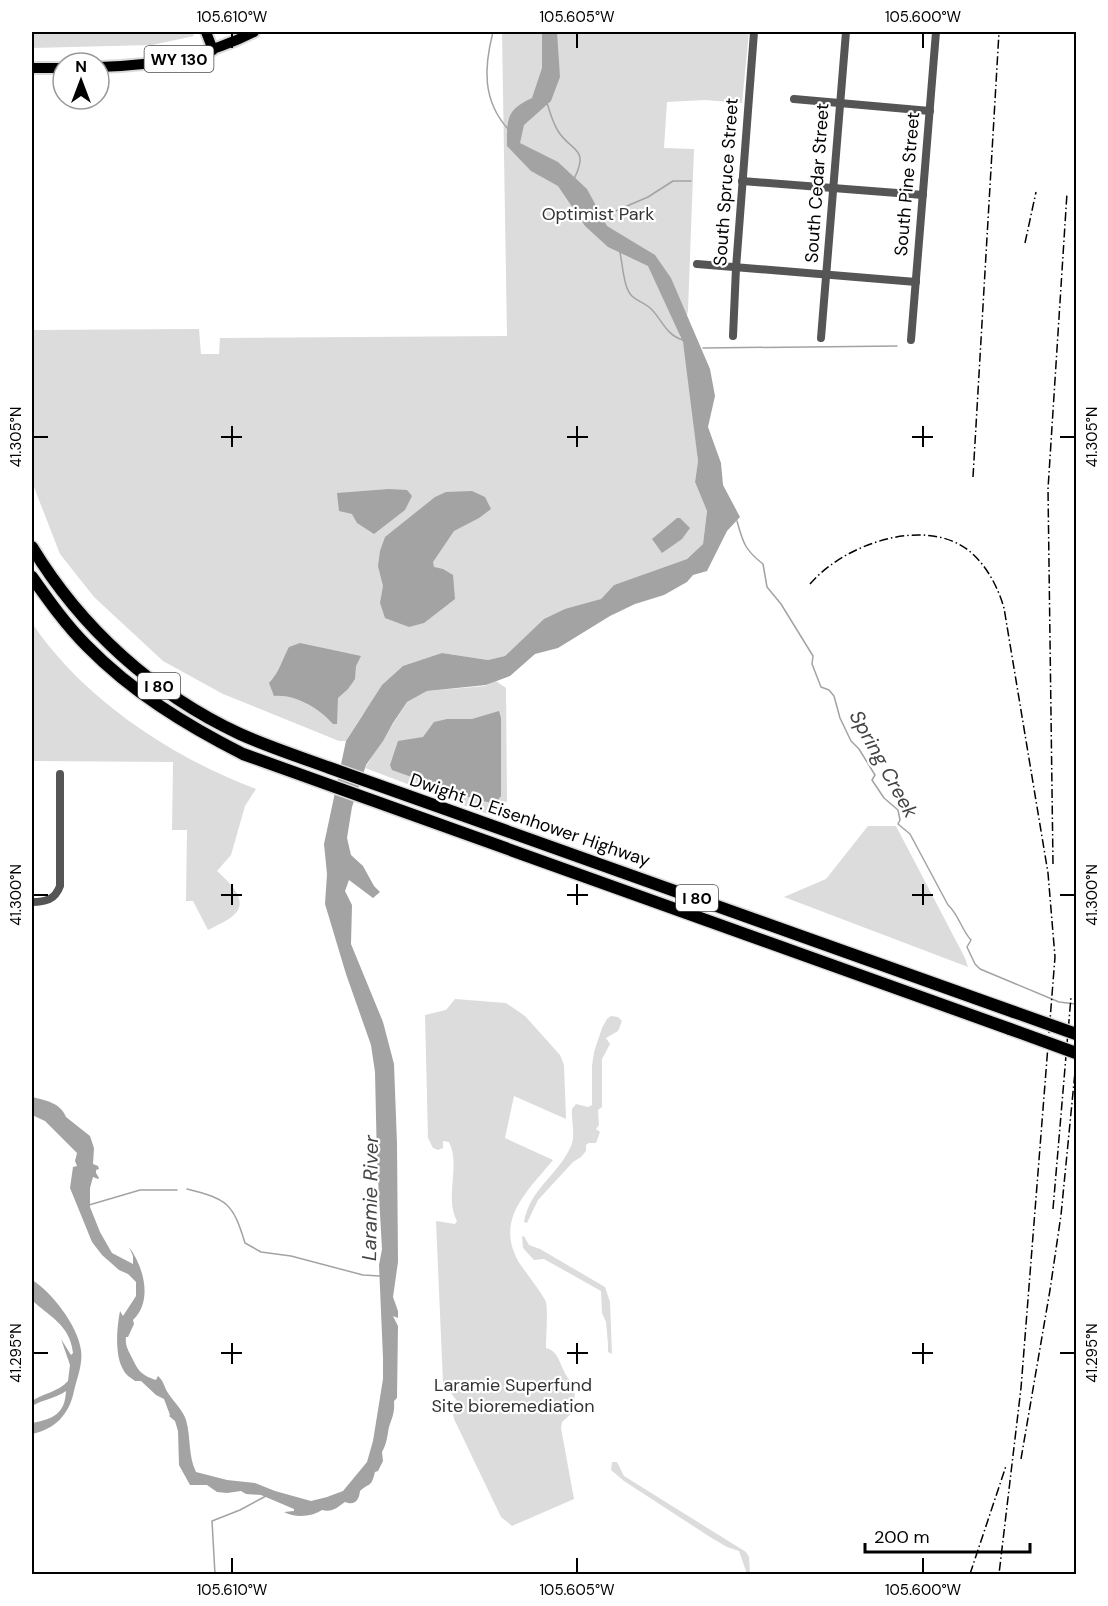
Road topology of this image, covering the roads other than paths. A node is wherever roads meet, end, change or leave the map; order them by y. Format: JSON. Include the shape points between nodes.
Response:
{"nodes":[{"id":1,"x":206,"y":32,"type":"edge"},
{"id":2,"x":254,"y":32,"type":"edge"},
{"id":3,"x":754,"y":32,"type":"edge"},
{"id":4,"x":846,"y":32,"type":"edge"},
{"id":5,"x":936,"y":32,"type":"edge"},
{"id":6,"x":213,"y":50,"type":"junction"},
{"id":7,"x":111,"y":66,"type":"edge"},
{"id":8,"x":32,"y":68,"type":"edge"},
{"id":9,"x":51,"y":68,"type":"edge"},
{"id":10,"x":794,"y":99,"type":"dead end"},
{"id":11,"x":839,"y":103,"type":"junction"},
{"id":12,"x":930,"y":111,"type":"junction"},
{"id":13,"x":742,"y":181,"type":"junction"},
{"id":14,"x":833,"y":188,"type":"junction"},
{"id":15,"x":922,"y":195,"type":"junction"},
{"id":16,"x":697,"y":264,"type":"dead end"},
{"id":17,"x":736,"y":268,"type":"junction"},
{"id":18,"x":826,"y":275,"type":"junction"},
{"id":19,"x":916,"y":282,"type":"junction"},
{"id":20,"x":733,"y":336,"type":"dead end"},
{"id":21,"x":821,"y":338,"type":"dead end"},
{"id":22,"x":911,"y":340,"type":"dead end"},
{"id":23,"x":32,"y":536,"type":"edge"},
{"id":24,"x":32,"y":547,"type":"edge"},
{"id":25,"x":32,"y":577,"type":"edge"},
{"id":26,"x":79,"y":612,"type":"junction"},
{"id":27,"x":60,"y":774,"type":"dead end"},
{"id":28,"x":32,"y":902,"type":"edge"},
{"id":29,"x":1077,"y":1034,"type":"edge"},
{"id":30,"x":1077,"y":1053,"type":"edge"}],
"edges":[{"from":1,"to":6,"type":"main road"},
{"from":2,"to":6,"type":"main road","number":"WY 130"},
{"from":3,"to":13,"type":"street","name":"South Spruce Street"},
{"from":4,"to":11,"type":"street","name":"South Cedar Street"},
{"from":5,"to":12,"type":"street","name":"South Pine Street"},
{"from":6,"to":7,"type":"main road","number":"WY 130","via":[[164,62]]},
{"from":8,"to":9,"type":"main road"},
{"from":10,"to":11,"type":"street"},
{"from":11,"to":12,"type":"street"},
{"from":11,"to":14,"type":"street","name":"South Cedar Street"},
{"from":12,"to":15,"type":"street","name":"South Pine Street"},
{"from":13,"to":14,"type":"street"},
{"from":13,"to":17,"type":"street","name":"South Spruce Street"},
{"from":14,"to":15,"type":"street"},
{"from":14,"to":18,"type":"street","name":"South Cedar Street"},
{"from":15,"to":19,"type":"street","name":"South Pine Street"},
{"from":16,"to":17,"type":"street"},
{"from":17,"to":18,"type":"street"},
{"from":17,"to":20,"type":"street","name":"South Spruce Street"},
{"from":18,"to":19,"type":"street"},
{"from":18,"to":21,"type":"street","name":"South Cedar Street"},
{"from":19,"to":22,"type":"street","name":"South Pine Street"},
{"from":23,"to":26,"type":"highway"},
{"from":24,"to":26,"type":"highway","name":"Dwight D. Eisenhower Highway","number":"I 80"},
{"from":25,"to":30,"type":"highway","name":"Dwight D. Eisenhower Highway","number":"I 80","bridge":true,"via":[[86,646],[122,678],[198,731],[243,753]]},
{"from":26,"to":29,"type":"highway","name":"Dwight D. Eisenhower Highway","number":"I 80","bridge":true,"via":[[146,677],[201,714],[241,734]]},
{"from":27,"to":28,"type":"street","via":[[61,880],[55,896]]}]}
